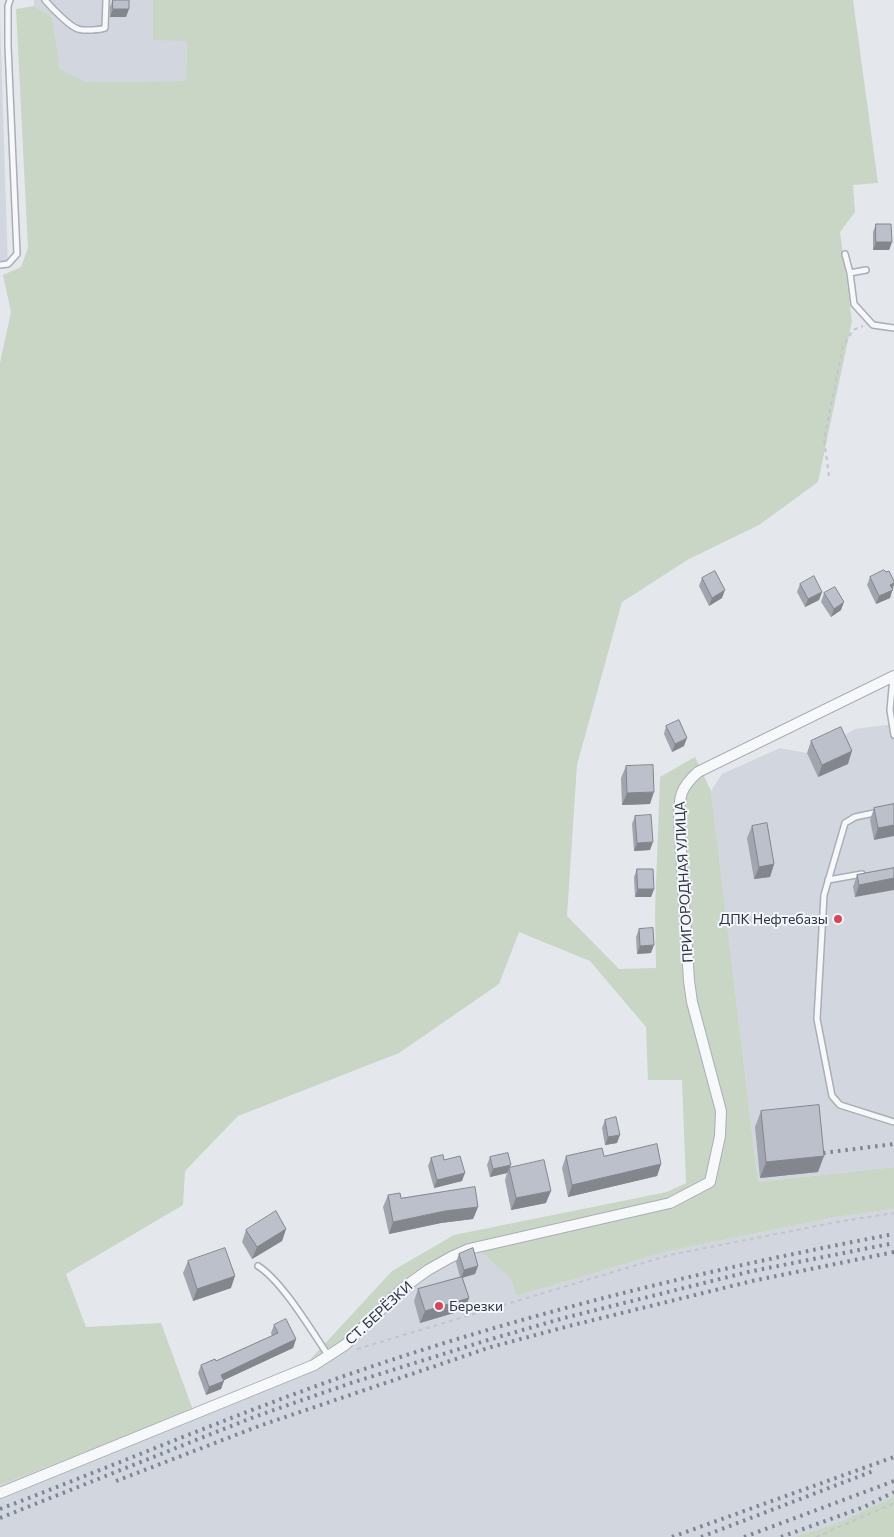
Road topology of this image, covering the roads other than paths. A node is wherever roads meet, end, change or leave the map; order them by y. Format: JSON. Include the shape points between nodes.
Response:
{"nodes":[{"id":1,"x":10,"y":0,"type":"edge"},
{"id":2,"x":45,"y":0,"type":"edge"},
{"id":3,"x":106,"y":0,"type":"edge"},
{"id":4,"x":845,"y":254,"type":"dead end"},
{"id":5,"x":0,"y":265,"type":"edge"},
{"id":6,"x":866,"y":270,"type":"dead end"},
{"id":7,"x":850,"y":273,"type":"junction"},
{"id":8,"x":894,"y":328,"type":"edge"},
{"id":9,"x":894,"y":677,"type":"edge"},
{"id":10,"x":892,"y":709,"type":"edge"},
{"id":11,"x":894,"y":735,"type":"edge"},
{"id":12,"x":884,"y":811,"type":"edge"},
{"id":13,"x":866,"y":873,"type":"edge"},
{"id":14,"x":828,"y":880,"type":"junction"},
{"id":15,"x":894,"y":1122,"type":"edge"},
{"id":16,"x":710,"y":1182,"type":"joint"},
{"id":17,"x":258,"y":1266,"type":"dead end"},
{"id":18,"x":328,"y":1355,"type":"junction"},
{"id":19,"x":0,"y":1493,"type":"edge"}],
"edges":[{"from":1,"to":5,"type":"lane","via":[[8,46],[17,254],[8,264]]},
{"from":2,"to":3,"type":"lane","via":[[78,29],[96,31],[105,28]]},
{"from":4,"to":7,"type":"lane"},
{"from":6,"to":7,"type":"lane"},
{"from":7,"to":8,"type":"lane","via":[[854,304],[873,325]]},
{"from":9,"to":10,"type":"lane"},
{"from":9,"to":16,"type":"street","name":"ПРИГОРОДНАЯ УЛИЦА","via":[[698,772],[686,782],[679,797],[689,981],[721,1112],[720,1136]]},
{"from":10,"to":11,"type":"lane"},
{"from":12,"to":14,"type":"lane","via":[[855,817],[845,823]]},
{"from":13,"to":14,"type":"lane"},
{"from":14,"to":15,"type":"lane","via":[[824,895],[817,1019],[832,1096],[840,1105]]},
{"from":16,"to":18,"type":"street","name":"СТ. БЕРЁЗКИ","via":[[670,1203],[469,1249],[451,1257],[403,1288],[345,1344]]},
{"from":17,"to":18,"type":"lane","via":[[267,1271],[284,1291]]},
{"from":18,"to":19,"type":"street","name":"СТ. БЕРЁЗКИ","via":[[314,1365]]}]}
